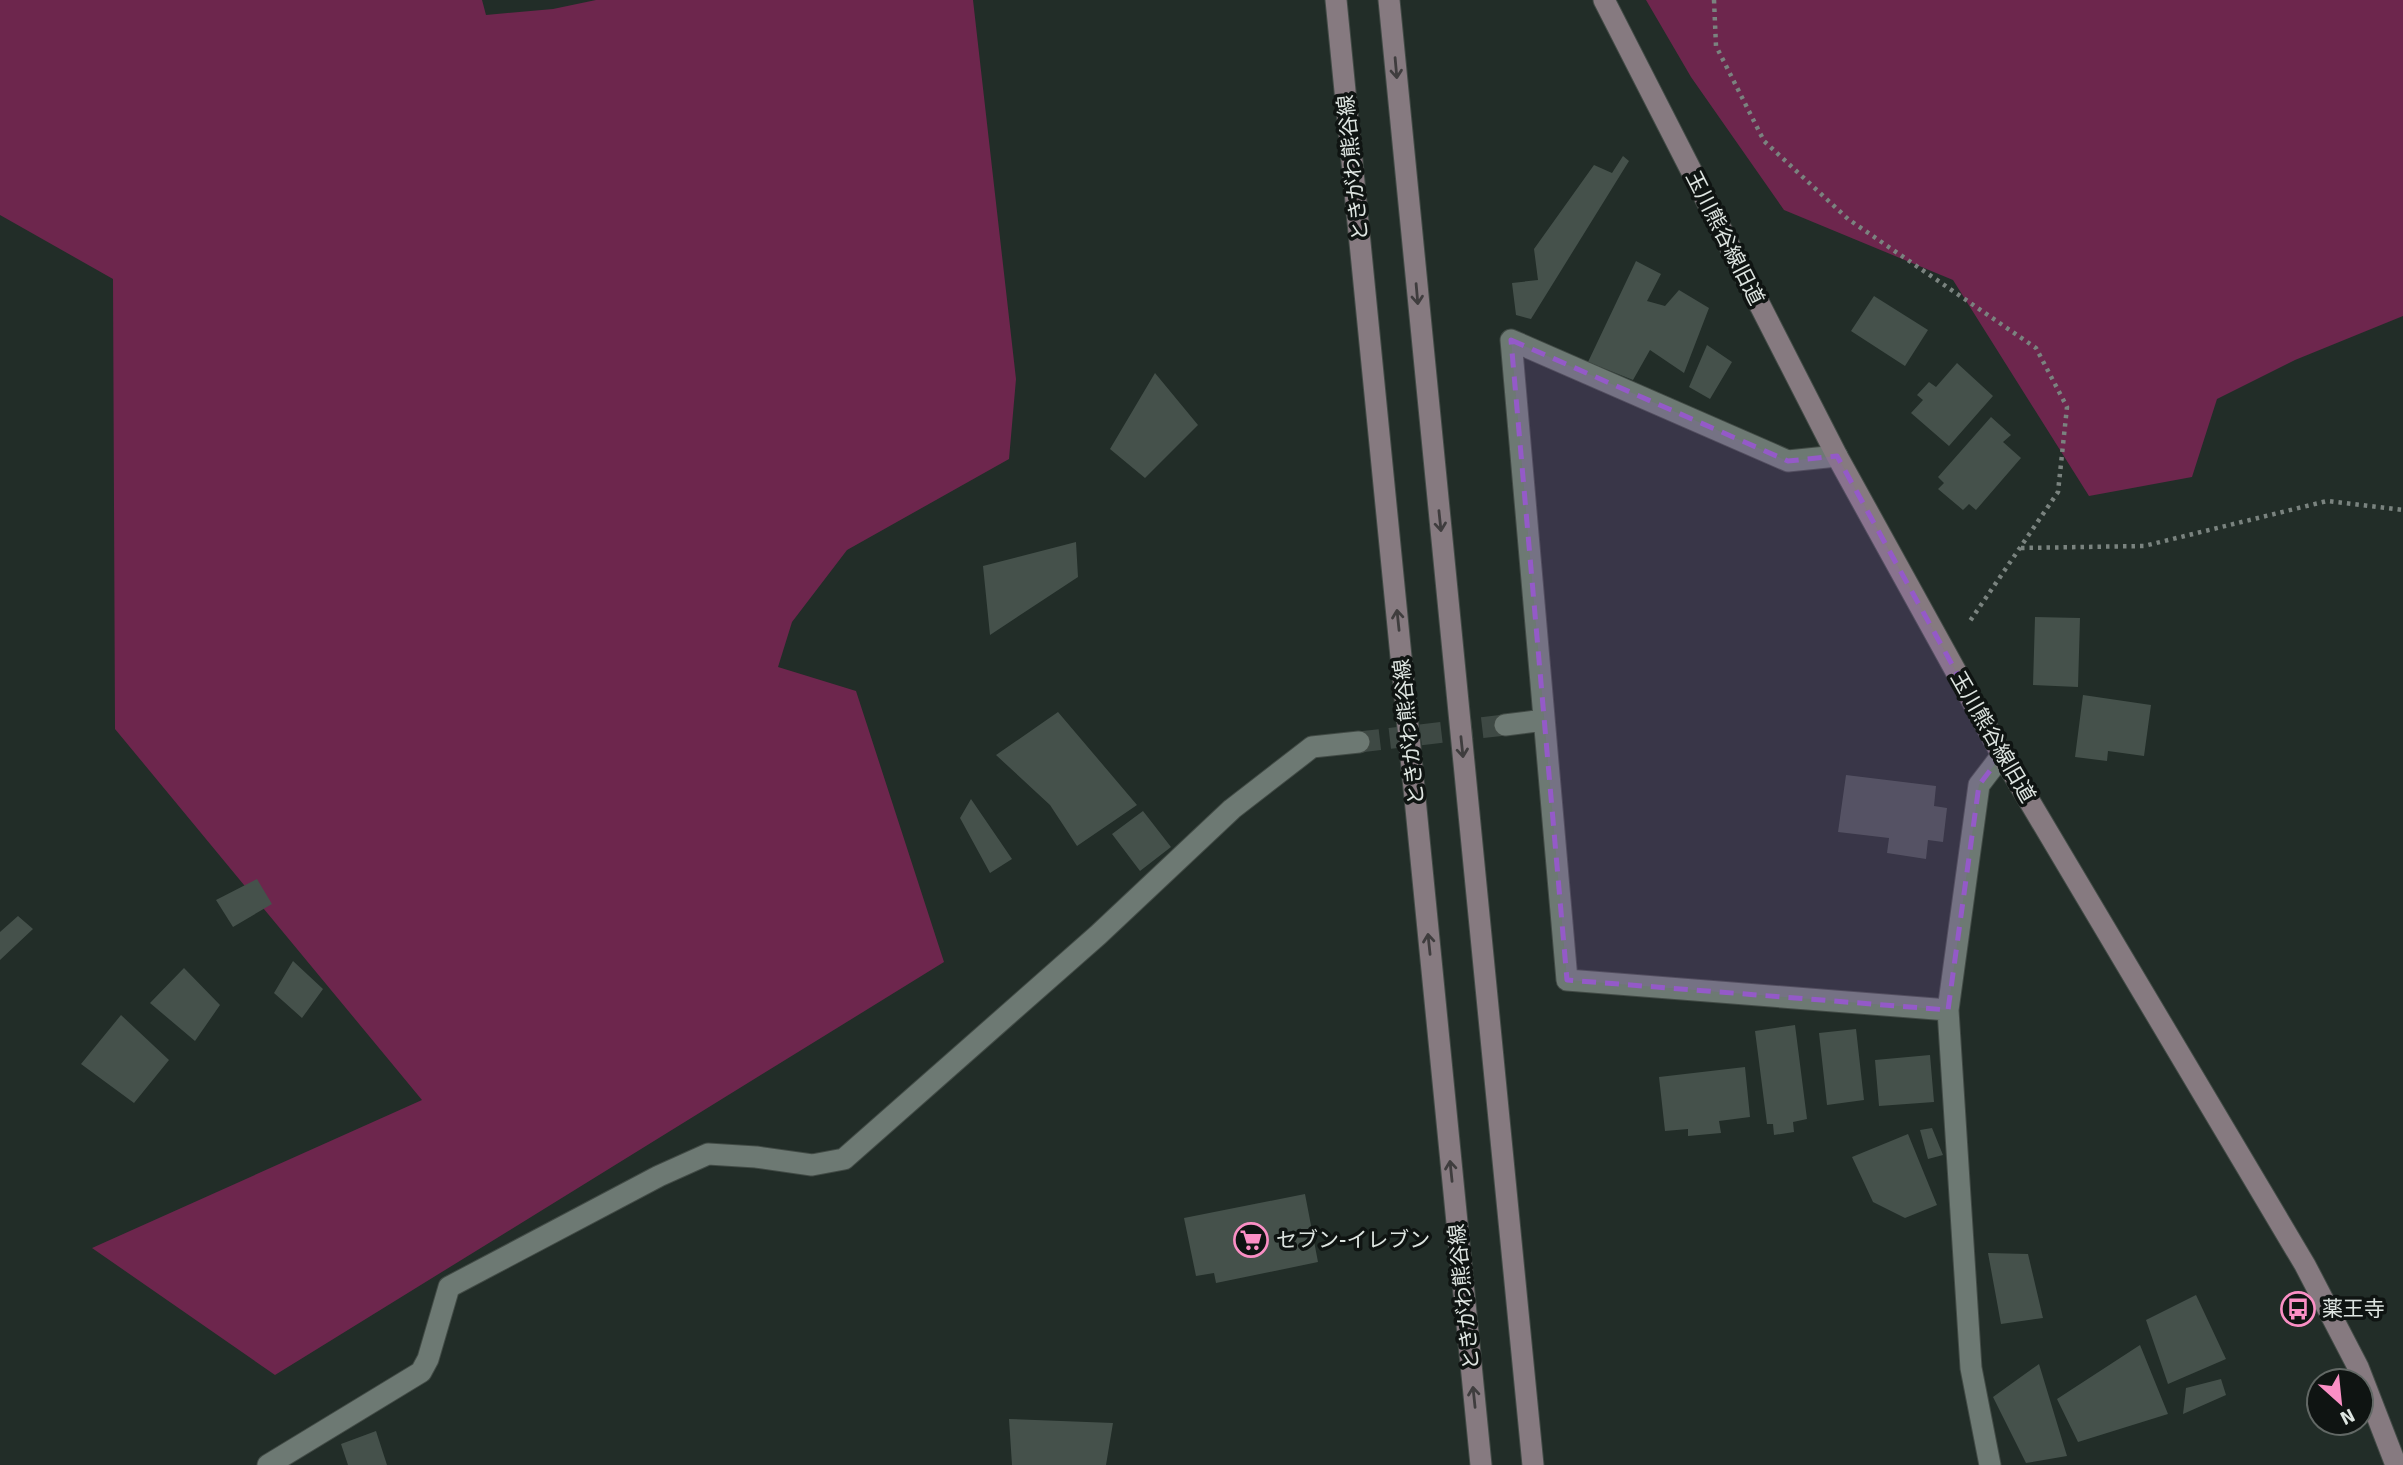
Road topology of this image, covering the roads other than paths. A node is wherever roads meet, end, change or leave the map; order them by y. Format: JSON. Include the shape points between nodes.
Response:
{"nodes":[{"id":1,"x":1336,"y":0,"type":"edge"},
{"id":2,"x":1389,"y":0,"type":"edge"},
{"id":3,"x":1604,"y":0,"type":"edge"},
{"id":4,"x":1837,"y":456,"type":"junction"},
{"id":5,"x":1545,"y":720,"type":"junction"},
{"id":6,"x":1505,"y":725,"type":"tunnel mouth"},
{"id":7,"x":1359,"y":742,"type":"tunnel mouth"},
{"id":8,"x":2002,"y":755,"type":"junction"},
{"id":9,"x":1948,"y":1010,"type":"junction"},
{"id":10,"x":268,"y":1465,"type":"edge"},
{"id":11,"x":1481,"y":1465,"type":"edge"},
{"id":12,"x":1533,"y":1465,"type":"edge"},
{"id":13,"x":1990,"y":1465,"type":"edge"},
{"id":14,"x":2396,"y":1465,"type":"edge"}],
"edges":[{"from":11,"to":1,"type":"main road","name":"ときがわ熊谷線","one_way":true},
{"from":2,"to":12,"type":"main road","one_way":true},
{"from":3,"to":4,"type":"main road","name":"玉川熊谷線旧道"},
{"from":4,"to":5,"type":"street","via":[[1788,461],[1511,340]]},
{"from":4,"to":8,"type":"main road","name":"玉川熊谷線旧道"},
{"from":5,"to":6,"type":"street"},
{"from":5,"to":9,"type":"street","via":[[1567,980]]},
{"from":7,"to":10,"type":"street","via":[[1312,747],[1232,809],[844,1160],[812,1165],[708,1154],[624,1194],[449,1287],[421,1372]]},
{"from":8,"to":9,"type":"street","via":[[1979,785]]},
{"from":8,"to":14,"type":"main road","name":"玉川熊谷線旧道","via":[[2305,1265],[2358,1367]]},
{"from":9,"to":13,"type":"street","via":[[1971,1368]]}]}
